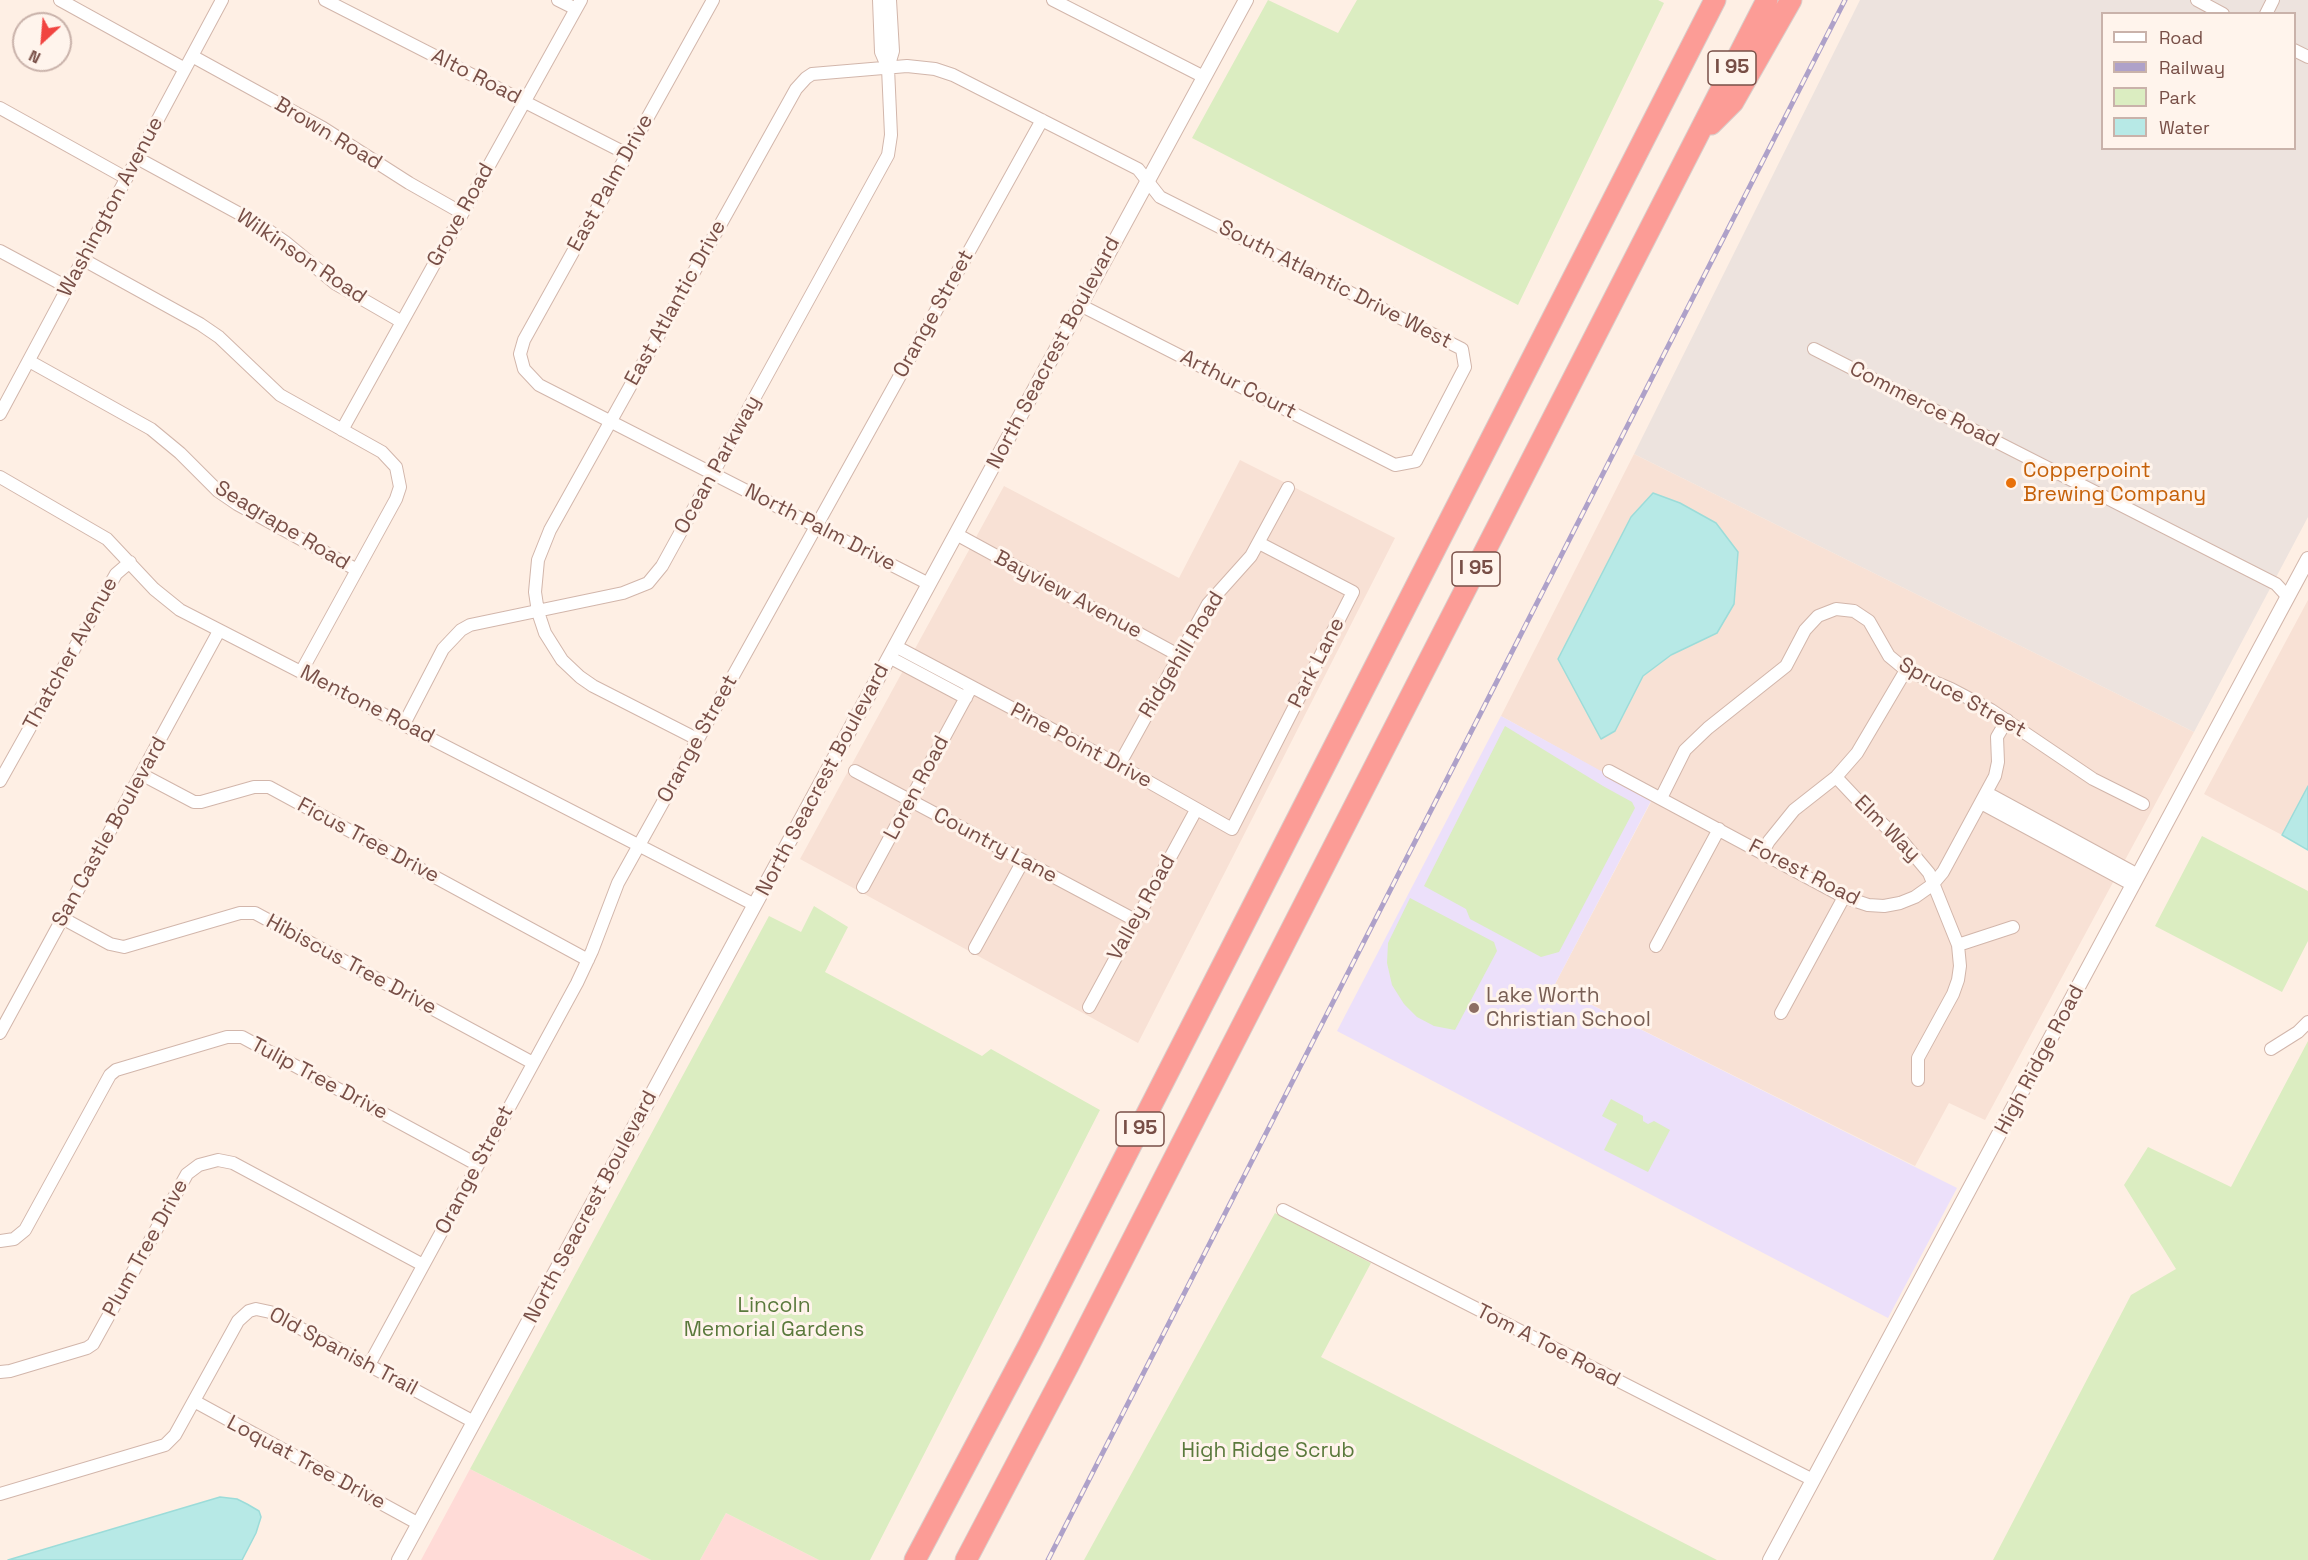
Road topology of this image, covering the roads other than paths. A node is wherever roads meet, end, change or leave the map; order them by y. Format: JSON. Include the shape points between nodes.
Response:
{"nodes":[{"id":1,"x":60,"y":0,"type":"edge"},
{"id":2,"x":222,"y":0,"type":"edge"},
{"id":3,"x":326,"y":0,"type":"edge"},
{"id":4,"x":558,"y":0,"type":"edge"},
{"id":5,"x":713,"y":0,"type":"edge"},
{"id":6,"x":879,"y":0,"type":"edge"},
{"id":7,"x":890,"y":0,"type":"edge"},
{"id":8,"x":1053,"y":0,"type":"edge"},
{"id":9,"x":1246,"y":0,"type":"edge"},
{"id":10,"x":1710,"y":0,"type":"edge"},
{"id":11,"x":1715,"y":0,"type":"edge"},
{"id":12,"x":1767,"y":0,"type":"edge"},
{"id":13,"x":1791,"y":0,"type":"edge"},
{"id":14,"x":2197,"y":0,"type":"edge"},
{"id":15,"x":578,"y":5,"type":"edge"},
{"id":16,"x":2219,"y":12,"type":"edge"},
{"id":17,"x":1702,"y":25,"type":"junction"},
{"id":18,"x":192,"y":56,"type":"junction"},
{"id":19,"x":888,"y":68,"type":"junction"},
{"id":20,"x":186,"y":69,"type":"junction"},
{"id":21,"x":1204,"y":77,"type":"junction"},
{"id":22,"x":525,"y":101,"type":"junction"},
{"id":23,"x":0,"y":108,"type":"edge"},
{"id":24,"x":1042,"y":120,"type":"junction"},
{"id":25,"x":1697,"y":137,"type":"junction"},
{"id":26,"x":627,"y":154,"type":"junction"},
{"id":27,"x":137,"y":158,"type":"junction"},
{"id":28,"x":126,"y":178,"type":"junction"},
{"id":29,"x":1147,"y":182,"type":"junction"},
{"id":30,"x":462,"y":213,"type":"junction"},
{"id":31,"x":0,"y":251,"type":"edge"},
{"id":32,"x":84,"y":260,"type":"junction"},
{"id":33,"x":69,"y":288,"type":"junction"},
{"id":34,"x":1080,"y":305,"type":"junction"},
{"id":35,"x":402,"y":322,"type":"junction"},
{"id":36,"x":1814,"y":350,"type":"dead end"},
{"id":37,"x":29,"y":361,"type":"junction"},
{"id":38,"x":524,"y":369,"type":"joint"},
{"id":39,"x":5,"y":394,"type":"edge"},
{"id":40,"x":0,"y":414,"type":"edge"},
{"id":41,"x":610,"y":421,"type":"junction"},
{"id":42,"x":342,"y":430,"type":"junction"},
{"id":43,"x":1395,"y":465,"type":"joint"},
{"id":44,"x":713,"y":473,"type":"junction"},
{"id":45,"x":0,"y":477,"type":"edge"},
{"id":46,"x":1288,"y":488,"type":"dead end"},
{"id":47,"x":816,"y":526,"type":"junction"},
{"id":48,"x":956,"y":534,"type":"junction"},
{"id":49,"x":1259,"y":543,"type":"junction"},
{"id":50,"x":2308,"y":559,"type":"edge"},
{"id":51,"x":130,"y":562,"type":"junction"},
{"id":52,"x":357,"y":570,"type":"junction"},
{"id":53,"x":929,"y":584,"type":"junction"},
{"id":54,"x":2288,"y":597,"type":"junction"},
{"id":55,"x":538,"y":612,"type":"junction"},
{"id":56,"x":219,"y":631,"type":"junction"},
{"id":57,"x":892,"y":652,"type":"junction"},
{"id":58,"x":1180,"y":656,"type":"junction"},
{"id":59,"x":1906,"y":670,"type":"junction"},
{"id":60,"x":302,"y":672,"type":"junction"},
{"id":61,"x":968,"y":693,"type":"junction"},
{"id":62,"x":2007,"y":720,"type":"junction"},
{"id":63,"x":404,"y":724,"type":"junction"},
{"id":64,"x":697,"y":739,"type":"junction"},
{"id":65,"x":1119,"y":765,"type":"junction"},
{"id":66,"x":855,"y":771,"type":"dead end"},
{"id":67,"x":1609,"y":771,"type":"dead end"},
{"id":68,"x":141,"y":774,"type":"junction"},
{"id":69,"x":1836,"y":777,"type":"junction"},
{"id":70,"x":0,"y":781,"type":"edge"},
{"id":71,"x":1661,"y":798,"type":"junction"},
{"id":72,"x":1984,"y":798,"type":"junction"},
{"id":73,"x":910,"y":800,"type":"junction"},
{"id":74,"x":2143,"y":804,"type":"dead end"},
{"id":75,"x":1196,"y":810,"type":"junction"},
{"id":76,"x":1232,"y":829,"type":"joint"},
{"id":77,"x":1719,"y":829,"type":"junction"},
{"id":78,"x":639,"y":845,"type":"junction"},
{"id":79,"x":1762,"y":853,"type":"junction"},
{"id":80,"x":1023,"y":861,"type":"junction"},
{"id":81,"x":2135,"y":880,"type":"junction"},
{"id":82,"x":1932,"y":885,"type":"junction"},
{"id":83,"x":863,"y":887,"type":"dead end"},
{"id":84,"x":1844,"y":897,"type":"junction"},
{"id":85,"x":755,"y":905,"type":"junction"},
{"id":86,"x":62,"y":918,"type":"junction"},
{"id":87,"x":1135,"y":920,"type":"junction"},
{"id":88,"x":2013,"y":927,"type":"dead end"},
{"id":89,"x":1958,"y":945,"type":"junction"},
{"id":90,"x":1656,"y":946,"type":"dead end"},
{"id":91,"x":975,"y":948,"type":"dead end"},
{"id":92,"x":588,"y":960,"type":"junction"},
{"id":93,"x":1089,"y":1007,"type":"dead end"},
{"id":94,"x":1781,"y":1013,"type":"dead end"},
{"id":95,"x":2308,"y":1022,"type":"edge"},
{"id":96,"x":0,"y":1033,"type":"edge"},
{"id":97,"x":2271,"y":1049,"type":"dead end"},
{"id":98,"x":533,"y":1063,"type":"junction"},
{"id":99,"x":1918,"y":1080,"type":"dead end"},
{"id":100,"x":478,"y":1165,"type":"junction"},
{"id":101,"x":1284,"y":1210,"type":"dead end"},
{"id":102,"x":0,"y":1241,"type":"edge"},
{"id":103,"x":423,"y":1265,"type":"junction"},
{"id":104,"x":369,"y":1365,"type":"junction"},
{"id":105,"x":0,"y":1372,"type":"edge"},
{"id":106,"x":194,"y":1401,"type":"junction"},
{"id":107,"x":474,"y":1422,"type":"junction"},
{"id":108,"x":1813,"y":1480,"type":"junction"},
{"id":109,"x":0,"y":1494,"type":"edge"},
{"id":110,"x":419,"y":1524,"type":"junction"},
{"id":111,"x":399,"y":1560,"type":"edge"},
{"id":112,"x":915,"y":1560,"type":"edge"},
{"id":113,"x":966,"y":1560,"type":"edge"},
{"id":114,"x":1770,"y":1560,"type":"edge"}],
"edges":[{"from":1,"to":20,"type":"street"},
{"from":2,"to":18,"type":"street","name":"Washington Avenue"},
{"from":3,"to":22,"type":"street","name":"Alto Road"},
{"from":4,"to":15,"type":"street"},
{"from":5,"to":26,"type":"street","name":"East Palm Drive"},
{"from":6,"to":19,"type":"street","name":"Ocean Parkway","via":[[881,52]]},
{"from":7,"to":19,"type":"street","name":"Ocean Parkway","via":[[893,51]]},
{"from":8,"to":21,"type":"street"},
{"from":9,"to":21,"type":"street","name":"North Seacrest Boulevard"},
{"from":10,"to":17,"type":"highway"},
{"from":11,"to":17,"type":"highway","number":"I 95"},
{"from":12,"to":25,"type":"highway","number":"I 95"},
{"from":13,"to":25,"type":"highway","via":[[1733,102]]},
{"from":14,"to":16,"type":"street"},
{"from":15,"to":22,"type":"street","name":"Grove Road"},
{"from":17,"to":112,"type":"highway","number":"I 95","via":[[1036,1332]]},
{"from":18,"to":20,"type":"street","name":"Washington Avenue"},
{"from":18,"to":30,"type":"street","name":"Brown Road","via":[[323,128]]},
{"from":19,"to":24,"type":"street","name":"East Atlantic Drive","via":[[944,71]]},
{"from":19,"to":41,"type":"street","name":"East Atlantic Drive","via":[[819,72],[800,83]]},
{"from":19,"to":44,"type":"street","name":"Ocean Parkway","via":[[888,155]]},
{"from":20,"to":27,"type":"street","name":"Washington Avenue"},
{"from":21,"to":29,"type":"street","name":"North Seacrest Boulevard"},
{"from":22,"to":26,"type":"street","name":"Alto Road"},
{"from":22,"to":30,"type":"street","name":"Grove Road"},
{"from":23,"to":28,"type":"street"},
{"from":24,"to":29,"type":"street","name":"East Atlantic Drive","via":[[1138,169]]},
{"from":24,"to":47,"type":"street","name":"Orange Street"},
{"from":25,"to":113,"type":"highway","number":"I 95"},
{"from":26,"to":38,"type":"street","name":"East Palm Drive","via":[[524,340],[520,354]]},
{"from":27,"to":28,"type":"street","name":"Washington Avenue"},
{"from":27,"to":35,"type":"street","name":"Wilkinson Road","via":[[262,226],[336,284]]},
{"from":28,"to":32,"type":"street","name":"Washington Avenue"},
{"from":29,"to":34,"type":"street","name":"North Seacrest Boulevard"},
{"from":29,"to":43,"type":"street","name":"South Atlantic Drive West","via":[[1160,197],[1462,349],[1465,367],[1416,461]]},
{"from":30,"to":35,"type":"street","name":"Grove Road"},
{"from":31,"to":33,"type":"street"},
{"from":32,"to":33,"type":"street","name":"Washington Avenue"},
{"from":32,"to":42,"type":"street","via":[[200,324],[228,344],[280,394]]},
{"from":33,"to":37,"type":"street","name":"Washington Avenue"},
{"from":34,"to":43,"type":"street","name":"Arthur Court"},
{"from":34,"to":48,"type":"street","name":"North Seacrest Boulevard"},
{"from":35,"to":42,"type":"street","name":"Grove Road"},
{"from":36,"to":54,"type":"street","name":"Commerce Road","via":[[2276,584]]},
{"from":37,"to":39,"type":"street","name":"Washington Avenue"},
{"from":37,"to":52,"type":"street","name":"Seagrape Road","via":[[151,429],[237,504]]},
{"from":38,"to":41,"type":"street","name":"North Palm Drive","via":[[539,384]]},
{"from":39,"to":40,"type":"street","name":"Washington Avenue"},
{"from":41,"to":44,"type":"street","name":"North Palm Drive"},
{"from":41,"to":55,"type":"street","name":"East Atlantic Drive","via":[[543,545],[536,576]]},
{"from":42,"to":52,"type":"street","via":[[381,452],[396,467],[400,480],[399,493]]},
{"from":44,"to":47,"type":"street","name":"North Palm Drive"},
{"from":44,"to":55,"type":"street","name":"Ocean Parkway","via":[[662,566],[648,583],[623,593]]},
{"from":45,"to":51,"type":"street","name":"Mentone Road","via":[[97,531]]},
{"from":46,"to":49,"type":"street","name":"Ridgehill Road"},
{"from":47,"to":53,"type":"street","name":"North Palm Drive"},
{"from":47,"to":64,"type":"street","name":"Orange Street"},
{"from":48,"to":53,"type":"street","name":"North Seacrest Boulevard"},
{"from":48,"to":58,"type":"street","name":"Bayview Avenue"},
{"from":49,"to":58,"type":"street","name":"Ridgehill Road","via":[[1208,604]]},
{"from":49,"to":76,"type":"street","name":"Park Lane","via":[[1353,592]]},
{"from":50,"to":54,"type":"street","name":"High Ridge Road"},
{"from":51,"to":56,"type":"street","name":"Mentone Road","via":[[167,601]]},
{"from":51,"to":70,"type":"street","name":"Thatcher Avenue","via":[[116,574]]},
{"from":52,"to":60,"type":"street"},
{"from":53,"to":57,"type":"street","name":"North Seacrest Boulevard"},
{"from":54,"to":81,"type":"street","name":"High Ridge Road"},
{"from":55,"to":63,"type":"street","name":"Ocean Parkway","via":[[461,630],[443,649]]},
{"from":55,"to":64,"type":"street","via":[[553,647],[579,677]]},
{"from":56,"to":60,"type":"street","name":"Mentone Road"},
{"from":56,"to":68,"type":"street","name":"San Castle Boulevard"},
{"from":57,"to":61,"type":"street","name":"Pine Point Drive"},
{"from":57,"to":85,"type":"street","name":"North Seacrest Boulevard"},
{"from":58,"to":65,"type":"street","name":"Ridgehill Road"},
{"from":59,"to":62,"type":"street","name":"Spruce Street"},
{"from":59,"to":69,"type":"street","via":[[1857,753]]},
{"from":59,"to":71,"type":"street","name":"Spruce Street","via":[[1889,656],[1869,621],[1854,611],[1836,609],[1818,616],[1805,630],[1786,666],[1685,750]]},
{"from":60,"to":63,"type":"street","name":"Mentone Road"},
{"from":61,"to":65,"type":"street","name":"Pine Point Drive"},
{"from":61,"to":73,"type":"street","name":"Loren Road"},
{"from":62,"to":72,"type":"street","name":"Forest Road","via":[[1997,736],[1998,769]]},
{"from":62,"to":74,"type":"street","name":"Spruce Street","via":[[2093,779]]},
{"from":63,"to":78,"type":"street","name":"Mentone Road"},
{"from":64,"to":78,"type":"street","name":"Orange Street"},
{"from":65,"to":75,"type":"street","name":"Pine Point Drive"},
{"from":66,"to":73,"type":"street","name":"Country Lane"},
{"from":67,"to":71,"type":"street","name":"Forest Road"},
{"from":68,"to":86,"type":"street","name":"San Castle Boulevard"},
{"from":68,"to":92,"type":"street","name":"Ficus Tree Drive","via":[[194,802],[269,787]]},
{"from":69,"to":79,"type":"street","via":[[1794,810]]},
{"from":69,"to":82,"type":"street","name":"Elm Way","via":[[1903,842],[1929,873]]},
{"from":71,"to":77,"type":"street","name":"Forest Road"},
{"from":72,"to":81,"type":"street"},
{"from":72,"to":82,"type":"street","name":"Forest Road"},
{"from":73,"to":80,"type":"street","name":"Country Lane"},
{"from":73,"to":83,"type":"street","name":"Loren Road"},
{"from":75,"to":76,"type":"street","name":"Pine Point Drive"},
{"from":75,"to":87,"type":"street","name":"Valley Road"},
{"from":77,"to":79,"type":"street","name":"Forest Road"},
{"from":77,"to":90,"type":"street"},
{"from":78,"to":85,"type":"street","name":"Mentone Road"},
{"from":78,"to":92,"type":"street","name":"Orange Street","via":[[611,898]]},
{"from":79,"to":84,"type":"street","name":"Forest Road"},
{"from":80,"to":87,"type":"street","name":"Country Lane"},
{"from":80,"to":91,"type":"street"},
{"from":81,"to":108,"type":"street","name":"High Ridge Road"},
{"from":82,"to":84,"type":"street","name":"Forest Road","via":[[1908,900],[1884,906]]},
{"from":82,"to":89,"type":"street","name":"Elm Way"},
{"from":84,"to":94,"type":"street"},
{"from":85,"to":107,"type":"street","name":"North Seacrest Boulevard"},
{"from":86,"to":96,"type":"street","name":"San Castle Boulevard"},
{"from":86,"to":98,"type":"street","name":"Hibiscus Tree Drive","via":[[110,944],[124,947],[240,913],[255,913]]},
{"from":87,"to":93,"type":"street","name":"Valley Road"},
{"from":88,"to":89,"type":"street"},
{"from":89,"to":99,"type":"street","via":[[1958,980],[1918,1058]]},
{"from":92,"to":98,"type":"street","name":"Orange Street"},
{"from":95,"to":97,"type":"street"},
{"from":98,"to":100,"type":"street","name":"Orange Street"},
{"from":100,"to":102,"type":"street","name":"Tulip Tree Drive","via":[[242,1037],[227,1037],[110,1075],[25,1230],[14,1239]]},
{"from":100,"to":103,"type":"street","name":"Orange Street"},
{"from":101,"to":108,"type":"street","name":"Tom A Toe Road"},
{"from":103,"to":104,"type":"street","name":"Orange Street"},
{"from":103,"to":105,"type":"street","name":"Plum Tree Drive","via":[[233,1163],[218,1160],[187,1174],[93,1344]]},
{"from":104,"to":106,"type":"street","name":"Old Spanish Trail","via":[[270,1312],[256,1309],[238,1320]]},
{"from":104,"to":107,"type":"street","name":"Old Spanish Trail"},
{"from":106,"to":109,"type":"street","name":"Old Spanish Trail","via":[[165,1445]]},
{"from":106,"to":110,"type":"street","name":"Loquat Tree Drive"},
{"from":107,"to":110,"type":"street","name":"North Seacrest Boulevard"},
{"from":108,"to":114,"type":"street","name":"High Ridge Road"},
{"from":110,"to":111,"type":"street","name":"North Seacrest Boulevard"}]}
